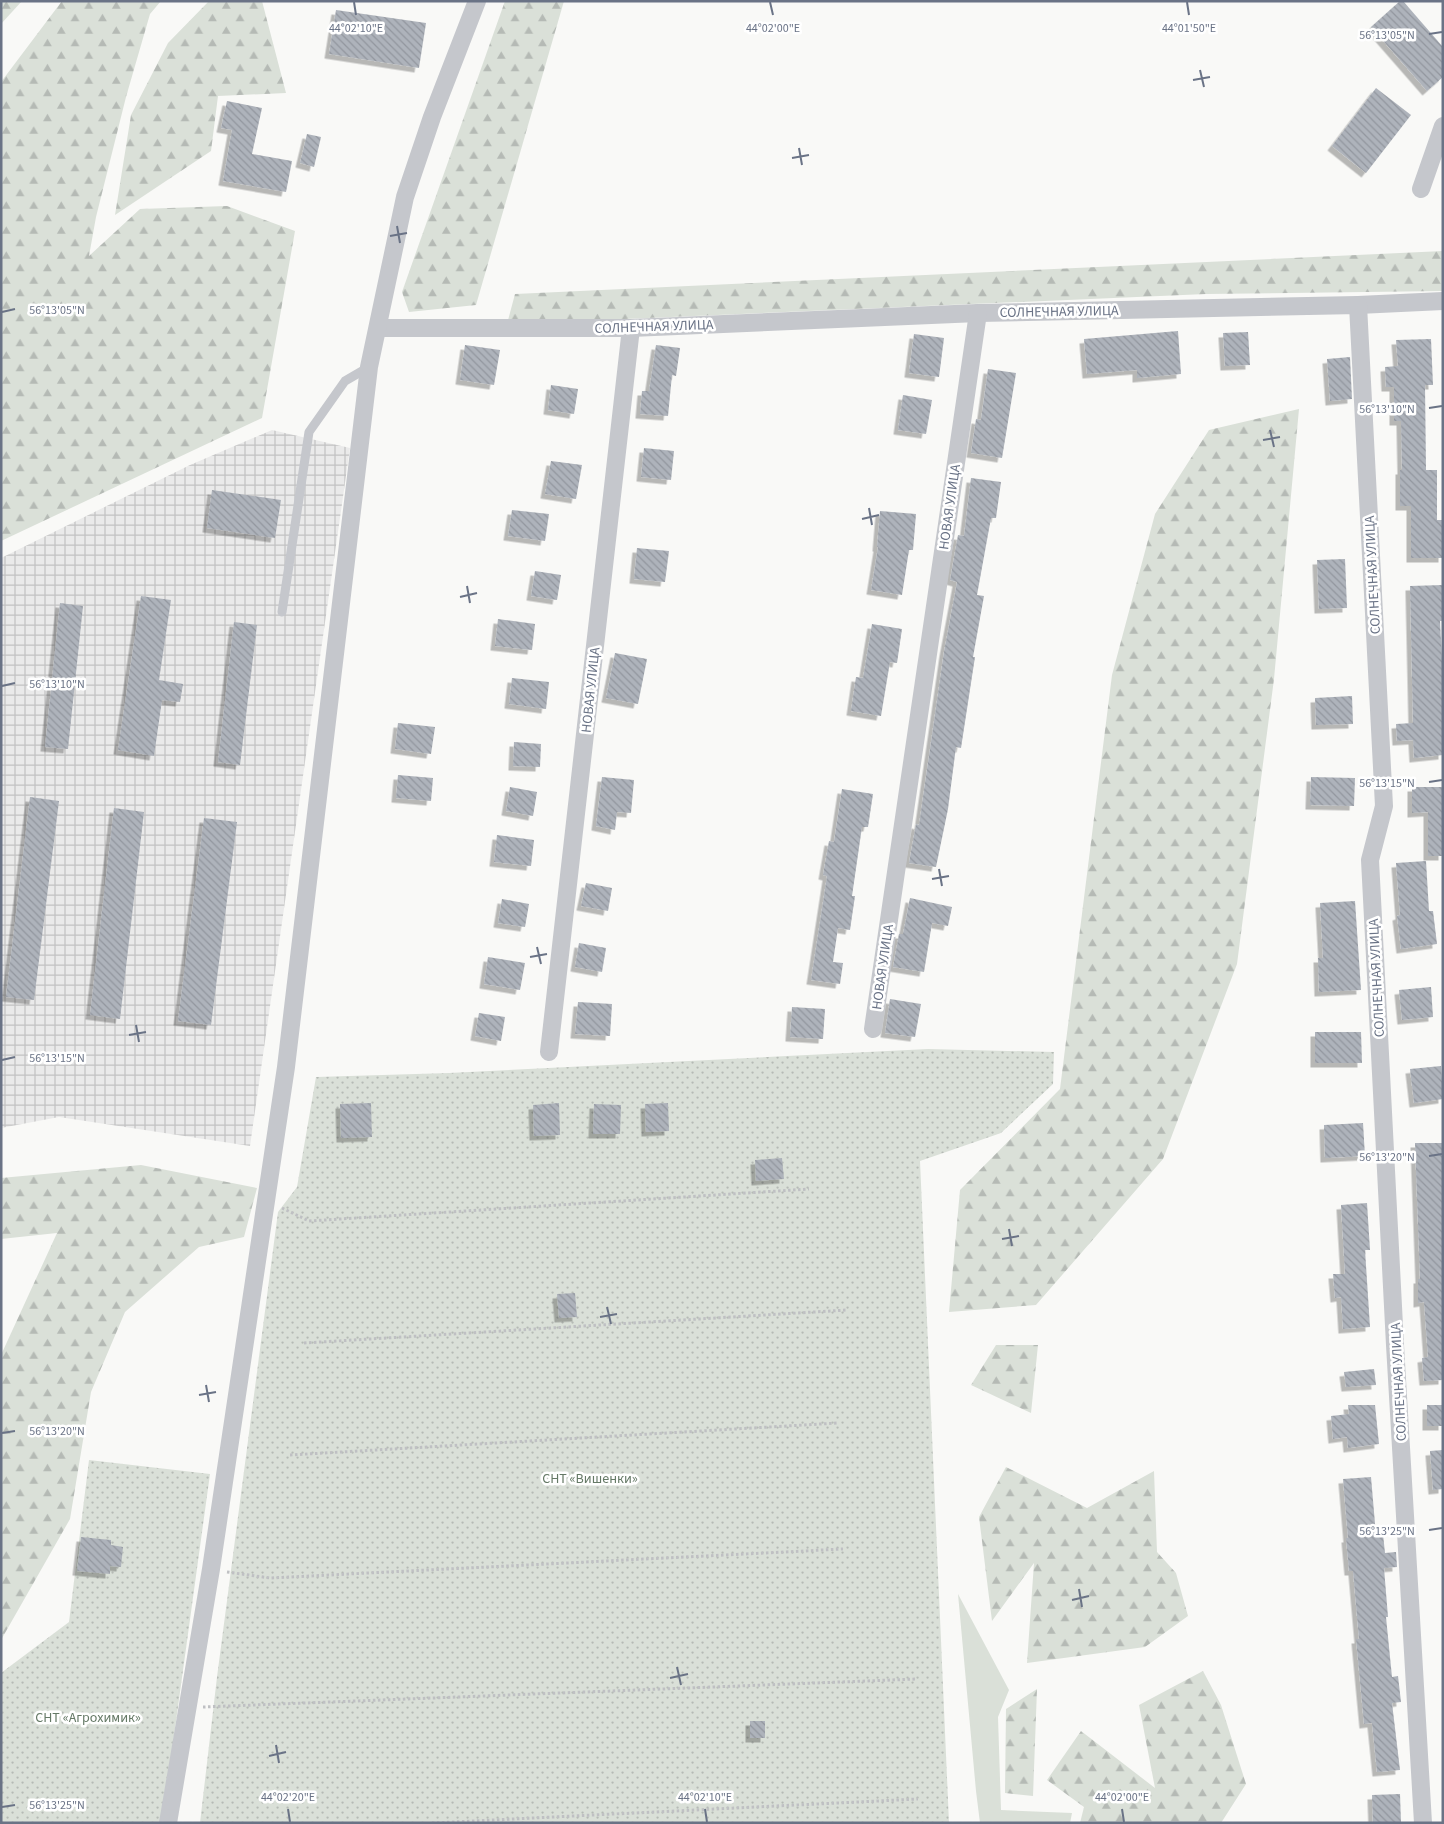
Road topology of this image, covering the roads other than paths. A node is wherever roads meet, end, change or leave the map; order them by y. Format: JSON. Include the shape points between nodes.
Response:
{"nodes":[{"id":1,"x":477,"y":1,"type":"edge"},
{"id":2,"x":1443,"y":126,"type":"edge"},
{"id":3,"x":1421,"y":189,"type":"dead end"},
{"id":4,"x":1443,"y":301,"type":"edge"},
{"id":5,"x":1358,"y":305,"type":"junction"},
{"id":6,"x":978,"y":313,"type":"junction"},
{"id":7,"x":378,"y":328,"type":"junction"},
{"id":8,"x":631,"y":328,"type":"junction"},
{"id":9,"x":369,"y":367,"type":"junction"},
{"id":10,"x":282,"y":612,"type":"dead end"},
{"id":11,"x":873,"y":1029,"type":"dead end"},
{"id":12,"x":549,"y":1052,"type":"dead end"},
{"id":13,"x":168,"y":1823,"type":"edge"},
{"id":14,"x":1423,"y":1823,"type":"edge"}],
"edges":[{"from":1,"to":7,"type":"street","via":[[405,197]]},
{"from":2,"to":3,"type":"street"},
{"from":4,"to":5,"type":"street"},
{"from":5,"to":6,"type":"street","name":"СОЛНЕЧНАЯ УЛИЦА"},
{"from":5,"to":14,"type":"street","name":"СОЛНЕЧНАЯ УЛИЦА","via":[[1384,806],[1370,860]]},
{"from":6,"to":8,"type":"street","name":"СОЛНЕЧНАЯ УЛИЦА"},
{"from":6,"to":11,"type":"street","name":"НОВАЯ УЛИЦА"},
{"from":7,"to":8,"type":"street","name":"СОЛНЕЧНАЯ УЛИЦА"},
{"from":7,"to":9,"type":"street"},
{"from":8,"to":12,"type":"street","name":"НОВАЯ УЛИЦА"},
{"from":9,"to":10,"type":"lane","via":[[345,380],[309,432]]},
{"from":9,"to":13,"type":"street","via":[[286,1067],[189,1707]]}]}
